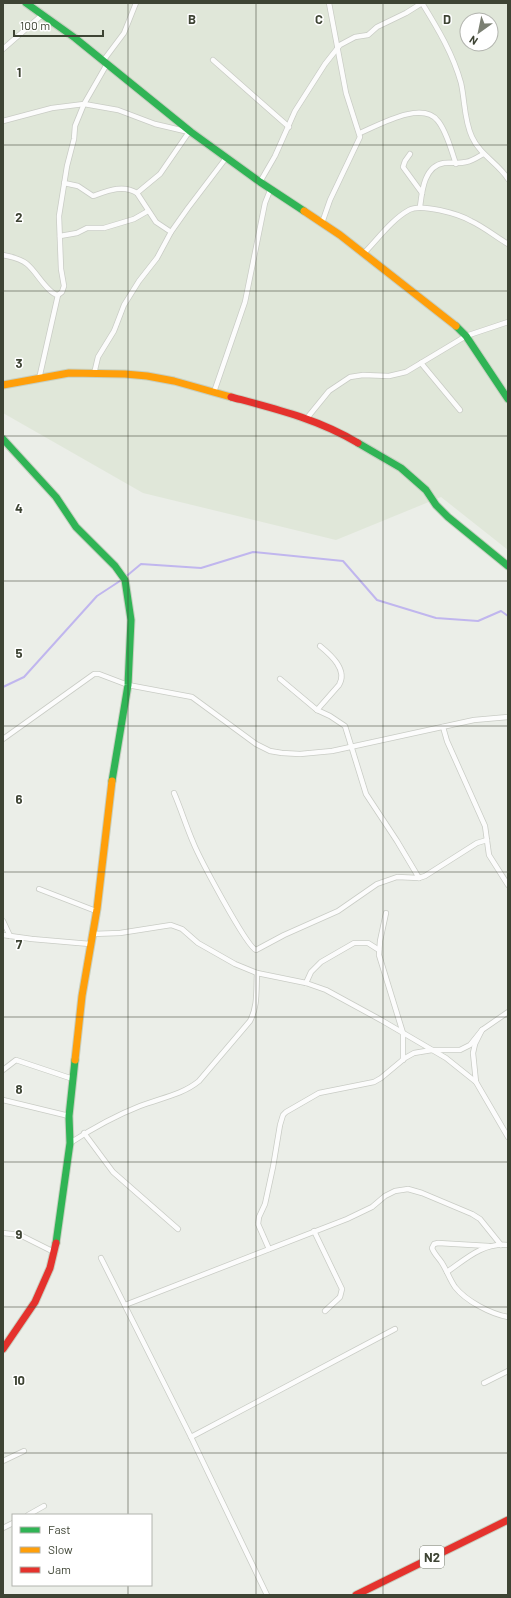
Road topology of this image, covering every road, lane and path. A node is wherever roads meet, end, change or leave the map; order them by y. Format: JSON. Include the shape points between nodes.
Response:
{"nodes":[{"id":1,"x":26,"y":3,"type":"edge"},
{"id":2,"x":136,"y":3,"type":"edge"},
{"id":3,"x":329,"y":3,"type":"edge"},
{"id":4,"x":422,"y":3,"type":"edge"},
{"id":5,"x":42,"y":15,"type":"junction"},
{"id":6,"x":3,"y":49,"type":"edge"},
{"id":7,"x":336,"y":50,"type":"junction"},
{"id":8,"x":214,"y":60,"type":"dead end"},
{"id":9,"x":105,"y":62,"type":"junction"},
{"id":10,"x":84,"y":104,"type":"junction"},
{"id":11,"x":3,"y":121,"type":"edge"},
{"id":12,"x":288,"y":127,"type":"junction"},
{"id":13,"x":190,"y":132,"type":"junction"},
{"id":14,"x":360,"y":133,"type":"junction"},
{"id":15,"x":410,"y":154,"type":"dead end"},
{"id":16,"x":483,"y":154,"type":"junction"},
{"id":17,"x":226,"y":158,"type":"junction"},
{"id":18,"x":456,"y":164,"type":"junction"},
{"id":19,"x":508,"y":179,"type":"edge"},
{"id":20,"x":260,"y":182,"type":"junction"},
{"id":21,"x":64,"y":183,"type":"junction"},
{"id":22,"x":271,"y":188,"type":"junction"},
{"id":23,"x":137,"y":193,"type":"junction"},
{"id":24,"x":422,"y":193,"type":"junction"},
{"id":25,"x":420,"y":207,"type":"junction"},
{"id":26,"x":148,"y":211,"type":"junction"},
{"id":27,"x":322,"y":223,"type":"junction"},
{"id":28,"x":171,"y":232,"type":"junction"},
{"id":29,"x":60,"y":236,"type":"junction"},
{"id":30,"x":508,"y":244,"type":"edge"},
{"id":31,"x":364,"y":253,"type":"junction"},
{"id":32,"x":3,"y":255,"type":"edge"},
{"id":33,"x":58,"y":296,"type":"junction"},
{"id":34,"x":508,"y":322,"type":"edge"},
{"id":35,"x":466,"y":336,"type":"junction"},
{"id":36,"x":421,"y":363,"type":"junction"},
{"id":37,"x":94,"y":374,"type":"junction"},
{"id":38,"x":39,"y":379,"type":"junction"},
{"id":39,"x":3,"y":385,"type":"edge"},
{"id":40,"x":214,"y":392,"type":"junction"},
{"id":41,"x":508,"y":399,"type":"edge"},
{"id":42,"x":460,"y":410,"type":"dead end"},
{"id":43,"x":307,"y":418,"type":"junction"},
{"id":44,"x":3,"y":439,"type":"edge"},
{"id":45,"x":508,"y":566,"type":"edge"},
{"id":46,"x":320,"y":646,"type":"dead end"},
{"id":47,"x":280,"y":679,"type":"dead end"},
{"id":48,"x":128,"y":684,"type":"junction"},
{"id":49,"x":317,"y":710,"type":"junction"},
{"id":50,"x":508,"y":717,"type":"edge"},
{"id":51,"x":443,"y":727,"type":"junction"},
{"id":52,"x":3,"y":739,"type":"edge"},
{"id":53,"x":351,"y":747,"type":"junction"},
{"id":54,"x":174,"y":793,"type":"dead end"},
{"id":55,"x":487,"y":840,"type":"junction"},
{"id":56,"x":419,"y":878,"type":"junction"},
{"id":57,"x":508,"y":885,"type":"edge"},
{"id":58,"x":39,"y":889,"type":"dead end"},
{"id":59,"x":96,"y":911,"type":"junction"},
{"id":60,"x":386,"y":913,"type":"dead end"},
{"id":61,"x":3,"y":921,"type":"edge"},
{"id":62,"x":92,"y":934,"type":"junction"},
{"id":63,"x":3,"y":935,"type":"edge"},
{"id":64,"x":10,"y":936,"type":"junction"},
{"id":65,"x":90,"y":944,"type":"junction"},
{"id":66,"x":379,"y":950,"type":"junction"},
{"id":67,"x":257,"y":973,"type":"junction"},
{"id":68,"x":306,"y":983,"type":"junction"},
{"id":69,"x":508,"y":1012,"type":"edge"},
{"id":70,"x":482,"y":1030,"type":"junction"},
{"id":71,"x":402,"y":1033,"type":"junction"},
{"id":72,"x":432,"y":1050,"type":"junction"},
{"id":73,"x":403,"y":1060,"type":"junction"},
{"id":74,"x":3,"y":1070,"type":"edge"},
{"id":75,"x":73,"y":1078,"type":"junction"},
{"id":76,"x":476,"y":1082,"type":"junction"},
{"id":77,"x":3,"y":1100,"type":"edge"},
{"id":78,"x":69,"y":1116,"type":"junction"},
{"id":79,"x":84,"y":1134,"type":"junction"},
{"id":80,"x":508,"y":1137,"type":"edge"},
{"id":81,"x":70,"y":1143,"type":"junction"},
{"id":82,"x":178,"y":1229,"type":"dead end"},
{"id":83,"x":314,"y":1231,"type":"junction"},
{"id":84,"x":3,"y":1233,"type":"edge"},
{"id":85,"x":501,"y":1245,"type":"junction"},
{"id":86,"x":508,"y":1245,"type":"edge"},
{"id":87,"x":489,"y":1246,"type":"junction"},
{"id":88,"x":269,"y":1248,"type":"junction"},
{"id":89,"x":54,"y":1252,"type":"junction"},
{"id":90,"x":101,"y":1258,"type":"dead end"},
{"id":91,"x":447,"y":1272,"type":"junction"},
{"id":92,"x":125,"y":1305,"type":"junction"},
{"id":93,"x":325,"y":1311,"type":"dead end"},
{"id":94,"x":508,"y":1317,"type":"edge"},
{"id":95,"x":395,"y":1329,"type":"dead end"},
{"id":96,"x":3,"y":1349,"type":"edge"},
{"id":97,"x":508,"y":1371,"type":"edge"},
{"id":98,"x":484,"y":1383,"type":"dead end"},
{"id":99,"x":191,"y":1437,"type":"junction"},
{"id":100,"x":24,"y":1451,"type":"dead end"},
{"id":101,"x":3,"y":1461,"type":"edge"},
{"id":102,"x":44,"y":1506,"type":"dead end"},
{"id":103,"x":30,"y":1514,"type":"edge"},
{"id":104,"x":508,"y":1520,"type":"edge"},
{"id":105,"x":12,"y":1524,"type":"edge"},
{"id":106,"x":3,"y":1528,"type":"edge"},
{"id":107,"x":267,"y":1595,"type":"edge"},
{"id":108,"x":356,"y":1595,"type":"edge"}],
"edges":[{"from":1,"to":5,"type":"street"},
{"from":2,"to":9,"type":"street","via":[[124,33]]},
{"from":3,"to":7,"type":"street"},
{"from":4,"to":7,"type":"street","via":[[377,27],[368,35],[355,37],[340,45]]},
{"from":4,"to":16,"type":"street","via":[[453,56],[468,126],[472,138]]},
{"from":5,"to":6,"type":"street"},
{"from":5,"to":9,"type":"street"},
{"from":7,"to":12,"type":"street"},
{"from":7,"to":14,"type":"street","via":[[346,93]]},
{"from":8,"to":12,"type":"street"},
{"from":9,"to":10,"type":"street"},
{"from":9,"to":13,"type":"street"},
{"from":10,"to":11,"type":"street","via":[[52,108]]},
{"from":10,"to":13,"type":"street","via":[[118,110]]},
{"from":10,"to":21,"type":"street","via":[[75,126]]},
{"from":12,"to":20,"type":"street"},
{"from":13,"to":17,"type":"street"},
{"from":13,"to":23,"type":"street","via":[[160,174]]},
{"from":14,"to":18,"type":"street","via":[[408,113],[430,114],[442,126]]},
{"from":14,"to":27,"type":"street","via":[[360,140],[330,200]]},
{"from":15,"to":24,"type":"street","via":[[404,167]]},
{"from":16,"to":18,"type":"street"},
{"from":16,"to":19,"type":"street"},
{"from":17,"to":20,"type":"street"},
{"from":17,"to":28,"type":"street"},
{"from":18,"to":24,"type":"street","via":[[443,164],[432,168]]},
{"from":20,"to":22,"type":"street"},
{"from":21,"to":23,"type":"street","via":[[78,186],[93,196],[114,189],[128,189]]},
{"from":21,"to":29,"type":"street","via":[[59,216]]},
{"from":22,"to":27,"type":"street"},
{"from":22,"to":40,"type":"street","via":[[265,204],[245,302]]},
{"from":23,"to":26,"type":"street"},
{"from":24,"to":25,"type":"street"},
{"from":25,"to":30,"type":"street","via":[[472,221]]},
{"from":25,"to":31,"type":"street","via":[[410,209],[399,217]]},
{"from":26,"to":28,"type":"street","via":[[156,222]]},
{"from":26,"to":29,"type":"street","via":[[134,219],[104,228],[87,228]]},
{"from":27,"to":31,"type":"street"},
{"from":28,"to":37,"type":"street","via":[[162,250],[124,304],[114,331],[98,357]]},
{"from":29,"to":33,"type":"street","via":[[64,286]]},
{"from":31,"to":35,"type":"street","via":[[452,321]]},
{"from":32,"to":33,"type":"street","via":[[26,263]]},
{"from":33,"to":38,"type":"street"},
{"from":34,"to":35,"type":"street"},
{"from":35,"to":36,"type":"street"},
{"from":35,"to":41,"type":"street"},
{"from":36,"to":42,"type":"street"},
{"from":36,"to":43,"type":"street","via":[[406,372],[389,376],[350,377],[329,392]]},
{"from":37,"to":38,"type":"street","via":[[69,374]]},
{"from":37,"to":40,"type":"street","via":[[147,376]]},
{"from":38,"to":39,"type":"street"},
{"from":40,"to":43,"type":"street"},
{"from":43,"to":45,"type":"street","via":[[340,432],[401,468],[426,490],[448,518]]},
{"from":44,"to":48,"type":"street","via":[[56,497],[76,527],[115,566],[125,580],[131,620]]},
{"from":46,"to":49,"type":"street","via":[[332,656],[341,670],[342,680]]},
{"from":47,"to":49,"type":"street"},
{"from":48,"to":52,"type":"street","via":[[94,674]]},
{"from":48,"to":53,"type":"street","via":[[192,697],[256,744],[270,751],[300,754]]},
{"from":48,"to":59,"type":"street"},
{"from":49,"to":53,"type":"street","via":[[345,726]]},
{"from":50,"to":51,"type":"street","via":[[474,720]]},
{"from":51,"to":53,"type":"street"},
{"from":51,"to":55,"type":"street","via":[[485,826]]},
{"from":53,"to":56,"type":"street","via":[[366,794]]},
{"from":54,"to":56,"type":"street","via":[[193,843],[238,926],[254,949],[260,949],[284,935],[338,911],[377,884],[398,877]]},
{"from":55,"to":56,"type":"street","via":[[477,843]]},
{"from":55,"to":57,"type":"street","via":[[489,855]]},
{"from":58,"to":59,"type":"street"},
{"from":59,"to":62,"type":"street"},
{"from":60,"to":66,"type":"street"},
{"from":61,"to":64,"type":"street"},
{"from":62,"to":65,"type":"street"},
{"from":62,"to":67,"type":"street","via":[[176,926],[210,950]]},
{"from":63,"to":64,"type":"street"},
{"from":64,"to":65,"type":"street"},
{"from":65,"to":75,"type":"street"},
{"from":66,"to":68,"type":"street","via":[[368,943],[354,943],[321,962],[311,972]]},
{"from":66,"to":71,"type":"street"},
{"from":67,"to":68,"type":"street"},
{"from":67,"to":79,"type":"street","via":[[255,1012],[199,1081],[180,1093],[139,1106]]},
{"from":68,"to":71,"type":"street","via":[[326,990]]},
{"from":69,"to":70,"type":"street"},
{"from":70,"to":72,"type":"street","via":[[470,1045],[460,1050]]},
{"from":70,"to":76,"type":"street","via":[[473,1053]]},
{"from":71,"to":72,"type":"street"},
{"from":71,"to":73,"type":"street"},
{"from":72,"to":73,"type":"street","via":[[414,1053]]},
{"from":72,"to":76,"type":"street"},
{"from":73,"to":88,"type":"street","via":[[374,1082],[319,1093],[283,1115],[265,1204],[258,1220]]},
{"from":74,"to":75,"type":"street","via":[[16,1060]]},
{"from":75,"to":78,"type":"street"},
{"from":76,"to":80,"type":"street"},
{"from":77,"to":78,"type":"street"},
{"from":78,"to":81,"type":"street"},
{"from":79,"to":81,"type":"street"},
{"from":79,"to":82,"type":"street","via":[[113,1172]]},
{"from":81,"to":89,"type":"street"},
{"from":83,"to":85,"type":"street","via":[[372,1207],[395,1191],[408,1189],[472,1214],[480,1219]]},
{"from":83,"to":88,"type":"street"},
{"from":83,"to":93,"type":"street","via":[[342,1289],[340,1297]]},
{"from":84,"to":89,"type":"street","via":[[20,1235]]},
{"from":85,"to":86,"type":"street"},
{"from":85,"to":87,"type":"street"},
{"from":87,"to":91,"type":"street"},
{"from":87,"to":91,"type":"street","via":[[434,1244],[432,1250]]},
{"from":88,"to":92,"type":"street"},
{"from":89,"to":96,"type":"street","via":[[35,1302]]},
{"from":90,"to":92,"type":"street"},
{"from":91,"to":94,"type":"street","via":[[454,1286],[470,1301]]},
{"from":92,"to":99,"type":"street"},
{"from":95,"to":99,"type":"street"},
{"from":97,"to":98,"type":"street"},
{"from":99,"to":107,"type":"street"},
{"from":100,"to":101,"type":"street"},
{"from":102,"to":103,"type":"street"},
{"from":104,"to":108,"type":"street","number":"N2"},
{"from":105,"to":106,"type":"street"}]}
